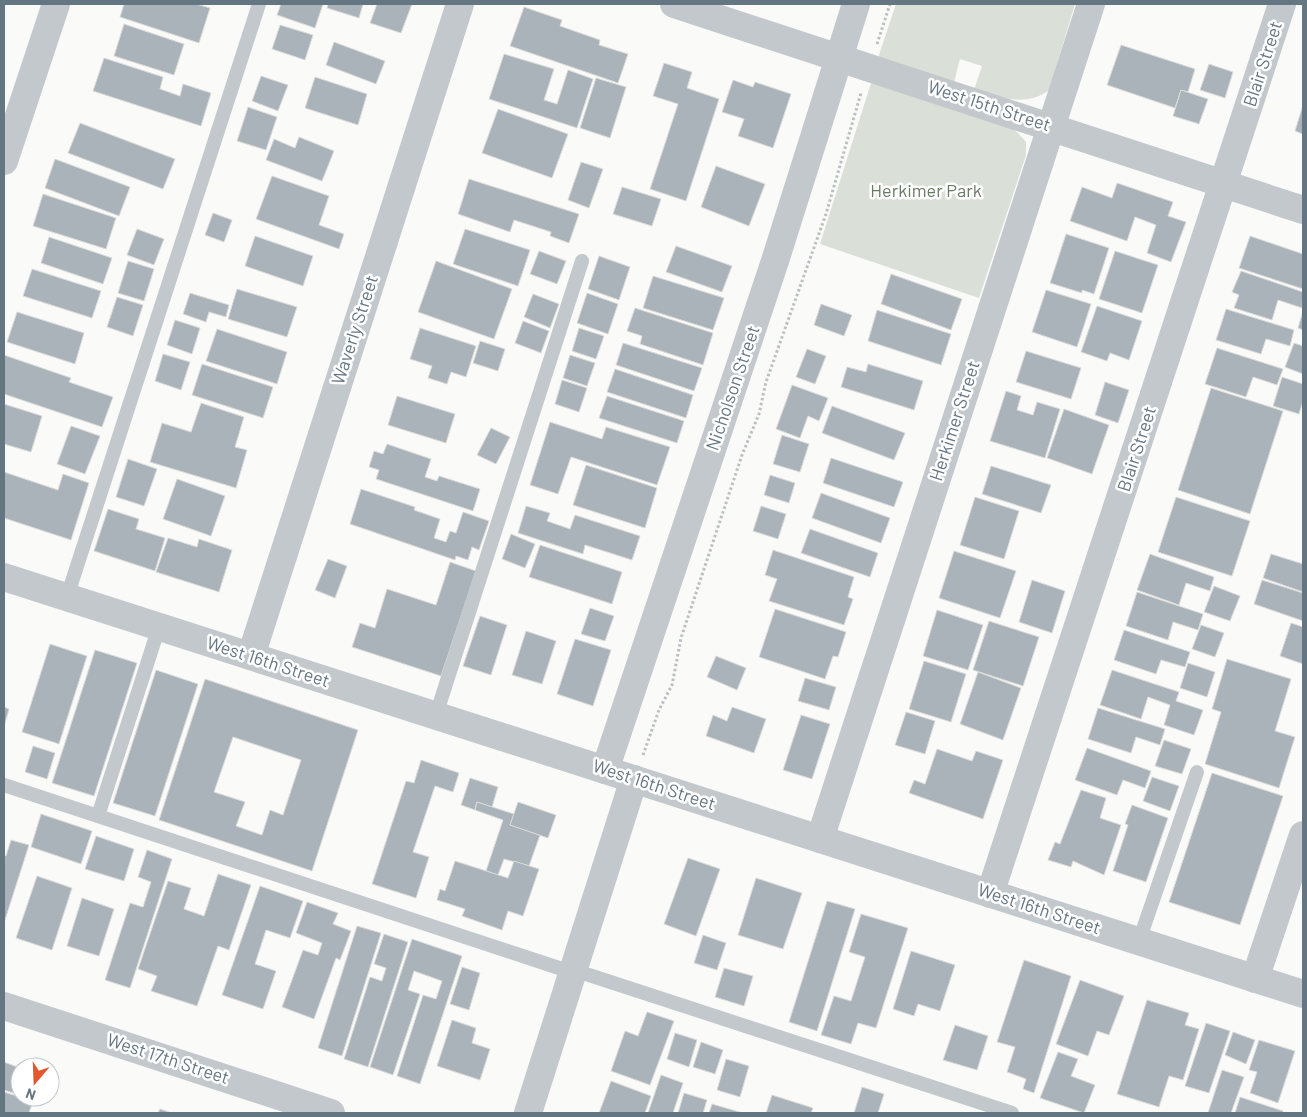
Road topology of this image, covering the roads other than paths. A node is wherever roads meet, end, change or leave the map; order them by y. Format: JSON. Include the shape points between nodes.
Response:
{"nodes":[{"id":1,"x":56,"y":4,"type":"edge"},
{"id":2,"x":260,"y":4,"type":"edge"},
{"id":3,"x":460,"y":4,"type":"edge"},
{"id":4,"x":674,"y":4,"type":"edge"},
{"id":5,"x":856,"y":4,"type":"edge"},
{"id":6,"x":1091,"y":4,"type":"edge"},
{"id":7,"x":1282,"y":4,"type":"edge"},
{"id":8,"x":838,"y":57,"type":"junction"},
{"id":9,"x":1051,"y":127,"type":"junction"},
{"id":10,"x":4,"y":161,"type":"edge"},
{"id":11,"x":1224,"y":184,"type":"junction"},
{"id":12,"x":1303,"y":210,"type":"edge"},
{"id":13,"x":582,"y":261,"type":"dead end"},
{"id":14,"x":4,"y":577,"type":"edge"},
{"id":15,"x":67,"y":597,"type":"junction"},
{"id":16,"x":159,"y":627,"type":"junction"},
{"id":17,"x":251,"y":656,"type":"junction"},
{"id":18,"x":436,"y":715,"type":"junction"},
{"id":19,"x":605,"y":770,"type":"junction"},
{"id":20,"x":1197,"y":772,"type":"dead end"},
{"id":21,"x":634,"y":779,"type":"junction"},
{"id":22,"x":4,"y":785,"type":"edge"},
{"id":23,"x":98,"y":816,"type":"junction"},
{"id":24,"x":1303,"y":835,"type":"edge"},
{"id":25,"x":820,"y":839,"type":"junction"},
{"id":26,"x":990,"y":894,"type":"junction"},
{"id":27,"x":1139,"y":942,"type":"junction"},
{"id":28,"x":572,"y":972,"type":"junction"},
{"id":29,"x":1255,"y":979,"type":"junction"},
{"id":30,"x":1303,"y":994,"type":"edge"},
{"id":31,"x":4,"y":1006,"type":"edge"},
{"id":32,"x":331,"y":1113,"type":"edge"},
{"id":33,"x":528,"y":1113,"type":"edge"},
{"id":34,"x":1012,"y":1113,"type":"edge"}],
"edges":[{"from":1,"to":10,"type":"street"},
{"from":2,"to":15,"type":"lane"},
{"from":3,"to":17,"type":"street","name":"Waverly Street"},
{"from":4,"to":8,"type":"street","name":"West 15th Street"},
{"from":5,"to":8,"type":"street","name":"Nicholson Street"},
{"from":6,"to":9,"type":"street","name":"Herkimer Street"},
{"from":7,"to":11,"type":"street","name":"Blair Street"},
{"from":8,"to":9,"type":"street","name":"West 15th Street"},
{"from":8,"to":19,"type":"street","name":"Nicholson Street","via":[[775,261]]},
{"from":9,"to":11,"type":"street","name":"West 15th Street"},
{"from":9,"to":25,"type":"street","name":"Herkimer Street"},
{"from":11,"to":12,"type":"street","name":"West 15th Street"},
{"from":11,"to":26,"type":"street","name":"Blair Street"},
{"from":13,"to":18,"type":"lane"},
{"from":14,"to":15,"type":"street","name":"West 16th Street"},
{"from":15,"to":16,"type":"street","name":"West 16th Street"},
{"from":16,"to":17,"type":"street","name":"West 16th Street"},
{"from":16,"to":23,"type":"lane"},
{"from":17,"to":18,"type":"street","name":"West 16th Street"},
{"from":18,"to":19,"type":"street","name":"West 16th Street"},
{"from":19,"to":21,"type":"street","name":"West 16th Street"},
{"from":20,"to":27,"type":"lane"},
{"from":21,"to":25,"type":"street","name":"West 16th Street"},
{"from":21,"to":28,"type":"street"},
{"from":22,"to":23,"type":"lane"},
{"from":23,"to":28,"type":"lane"},
{"from":24,"to":29,"type":"street"},
{"from":25,"to":26,"type":"street","name":"West 16th Street"},
{"from":26,"to":27,"type":"street","name":"West 16th Street"},
{"from":27,"to":29,"type":"street","name":"West 16th Street"},
{"from":28,"to":33,"type":"street"},
{"from":28,"to":34,"type":"lane"},
{"from":29,"to":30,"type":"street","name":"West 16th Street"},
{"from":31,"to":32,"type":"street","name":"West 17th Street"}]}
